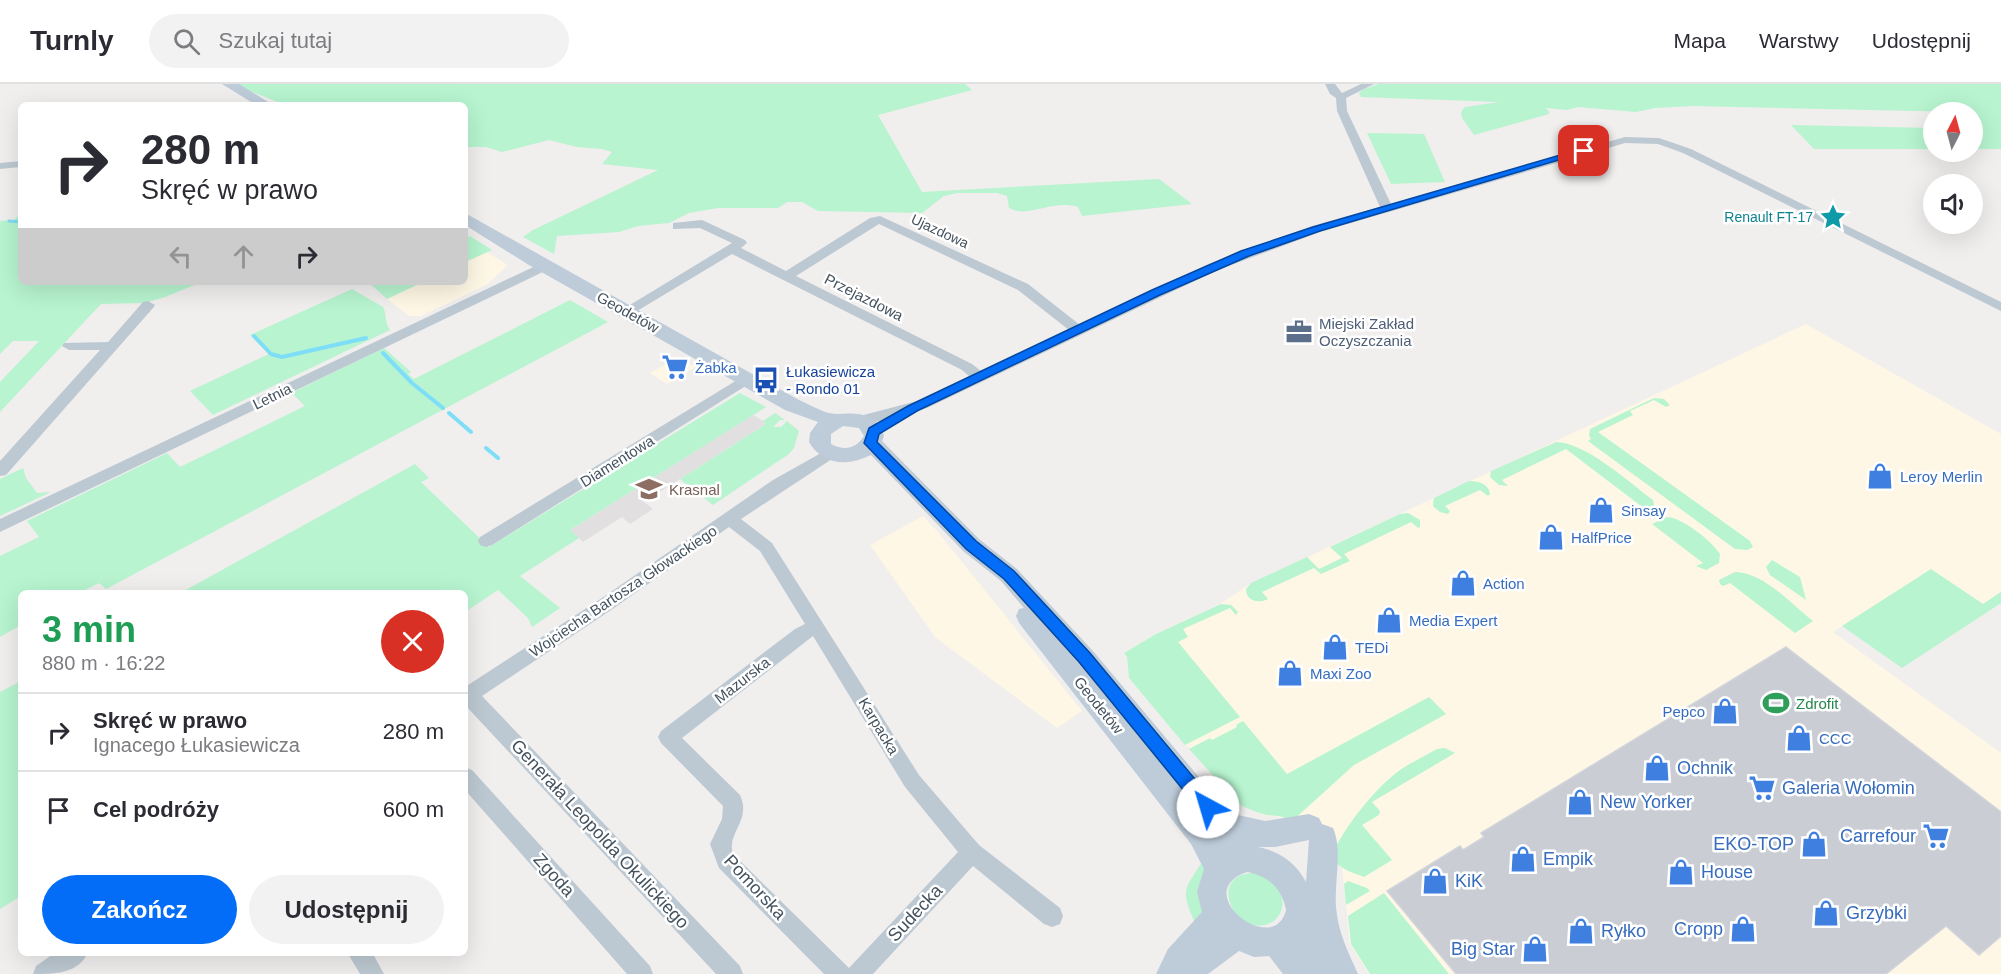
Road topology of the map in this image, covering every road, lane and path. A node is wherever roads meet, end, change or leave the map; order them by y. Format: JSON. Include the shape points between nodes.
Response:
{"nodes":[{"id":1,"x":229,"y":84,"type":"edge"},
{"id":2,"x":1329,"y":84,"type":"edge"},
{"id":3,"x":1370,"y":84,"type":"edge"},
{"id":4,"x":1341,"y":97,"type":"junction"},
{"id":5,"x":261,"y":102,"type":"edge"},
{"id":6,"x":18,"y":164,"type":"edge"},
{"id":7,"x":0,"y":166,"type":"edge"},
{"id":8,"x":1387,"y":208,"type":"junction"},
{"id":9,"x":468,"y":220,"type":"edge"},
{"id":10,"x":677,"y":226,"type":"dead end"},
{"id":11,"x":732,"y":249,"type":"junction"},
{"id":12,"x":544,"y":266,"type":"junction"},
{"id":13,"x":786,"y":277,"type":"junction"},
{"id":14,"x":148,"y":305,"type":"dead end"},
{"id":15,"x":2001,"y":307,"type":"edge"},
{"id":16,"x":627,"y":311,"type":"junction"},
{"id":17,"x":1078,"y":330,"type":"junction"},
{"id":18,"x":69,"y":346,"type":"dead end"},
{"id":19,"x":111,"y":346,"type":"junction"},
{"id":20,"x":979,"y":377,"type":"junction"},
{"id":21,"x":747,"y":379,"type":"junction"},
{"id":22,"x":826,"y":437,"type":"junction"},
{"id":23,"x":866,"y":437,"type":"junction"},
{"id":24,"x":0,"y":471,"type":"edge"},
{"id":25,"x":729,"y":519,"type":"junction"},
{"id":26,"x":0,"y":526,"type":"edge"},
{"id":27,"x":486,"y":541,"type":"dead end"},
{"id":28,"x":971,"y":545,"type":"junction"},
{"id":29,"x":817,"y":626,"type":"junction"},
{"id":30,"x":468,"y":695,"type":"edge"},
{"id":31,"x":468,"y":697,"type":"edge"},
{"id":32,"x":668,"y":737,"type":"joint"},
{"id":33,"x":468,"y":779,"type":"edge"},
{"id":34,"x":1221,"y":823,"type":"junction"},
{"id":35,"x":972,"y":852,"type":"junction"},
{"id":36,"x":1247,"y":858,"type":"junction"},
{"id":37,"x":1220,"y":870,"type":"junction"},
{"id":38,"x":1052,"y":916,"type":"dead end"},
{"id":39,"x":1227,"y":925,"type":"junction"},
{"id":40,"x":1284,"y":934,"type":"junction"},
{"id":41,"x":71,"y":956,"type":"edge"},
{"id":42,"x":361,"y":956,"type":"edge"},
{"id":43,"x":44,"y":974,"type":"edge"},
{"id":44,"x":373,"y":974,"type":"edge"},
{"id":45,"x":642,"y":974,"type":"edge"},
{"id":46,"x":732,"y":974,"type":"edge"},
{"id":47,"x":840,"y":974,"type":"edge"},
{"id":48,"x":858,"y":974,"type":"edge"},
{"id":49,"x":1172,"y":974,"type":"edge"},
{"id":50,"x":1184,"y":974,"type":"edge"},
{"id":51,"x":1303,"y":974,"type":"edge"},
{"id":52,"x":1330,"y":974,"type":"edge"},
{"id":53,"x":1342,"y":974,"type":"edge"}],
"edges":[{"from":1,"to":5,"type":"main road"},
{"from":2,"to":4,"type":"street"},
{"from":3,"to":4,"type":"street"},
{"from":4,"to":8,"type":"street","via":[[1342,111]]},
{"from":6,"to":7,"type":"street"},
{"from":8,"to":15,"type":"street","via":[[1625,140],[1659,141],[1687,151]]},
{"from":8,"to":17,"type":"street","via":[[1245,254]]},
{"from":9,"to":12,"type":"main road","name":"Geodetów"},
{"from":10,"to":11,"type":"street","via":[[702,224],[741,243]]},
{"from":11,"to":13,"type":"street","name":"Przejazdowa"},
{"from":11,"to":16,"type":"street"},
{"from":12,"to":16,"type":"main road","name":"Geodetów"},
{"from":12,"to":26,"type":"street","name":"Letnia"},
{"from":13,"to":17,"type":"street","name":"Ujazdowa","via":[[880,220],[1023,287]]},
{"from":13,"to":20,"type":"street","name":"Przejazdowa","via":[[967,367]]},
{"from":14,"to":19,"type":"street"},
{"from":16,"to":21,"type":"main road","name":"Geodetów"},
{"from":17,"to":20,"type":"street"},
{"from":18,"to":19,"type":"street"},
{"from":19,"to":24,"type":"street"},
{"from":20,"to":23,"type":"street","via":[[912,409]]},
{"from":21,"to":22,"type":"main road","name":"Geodetów","via":[[792,405]]},
{"from":21,"to":27,"type":"street","name":"Diamentowa"},
{"from":22,"to":23,"type":"main road","via":[[844,456]]},
{"from":22,"to":23,"type":"main road","via":[[848,418]]},
{"from":22,"to":25,"type":"street","name":"Wojciecha Bartosza Głowackiego","via":[[779,484]]},
{"from":23,"to":28,"type":"main road","name":"Geodetów"},
{"from":25,"to":29,"type":"street","name":"Karpacka","via":[[766,547]]},
{"from":25,"to":30,"type":"street","name":"Wojciecha Bartosza Głowackiego"},
{"from":28,"to":34,"type":"main road","name":"Geodetów","via":[[1009,575],[1084,658]]},
{"from":28,"to":37,"type":"main road","name":"Geodetów","via":[[1201,835]]},
{"from":29,"to":32,"type":"street","name":"Mazurska","via":[[801,634]]},
{"from":29,"to":35,"type":"street","name":"Karpacka","via":[[912,781]]},
{"from":31,"to":46,"type":"street","name":"Generała Leopolda Okulickiego"},
{"from":32,"to":47,"type":"street","name":"Pomorska","via":[[733,802],[734,819],[720,844],[726,861]]},
{"from":33,"to":45,"type":"street","name":"Zgoda"},
{"from":34,"to":36,"type":"main road","name":"Geodetów"},
{"from":34,"to":53,"type":"main road","via":[[1261,836],[1316,832],[1320,910],[1330,951]]},
{"from":35,"to":38,"type":"street","name":"Karpacka"},
{"from":35,"to":48,"type":"street","name":"Sudecka"},
{"from":36,"to":37,"type":"main road"},
{"from":36,"to":40,"type":"main road","via":[[1272,864],[1292,881],[1300,909]]},
{"from":37,"to":39,"type":"main road","via":[[1212,895]]},
{"from":39,"to":40,"type":"main road","via":[[1259,942]]},
{"from":39,"to":49,"type":"main road","via":[[1179,960]]},
{"from":39,"to":50,"type":"main road"},
{"from":40,"to":51,"type":"main road"},
{"from":40,"to":52,"type":"main road"},
{"from":41,"to":43,"type":"street"},
{"from":42,"to":44,"type":"street"}]}
